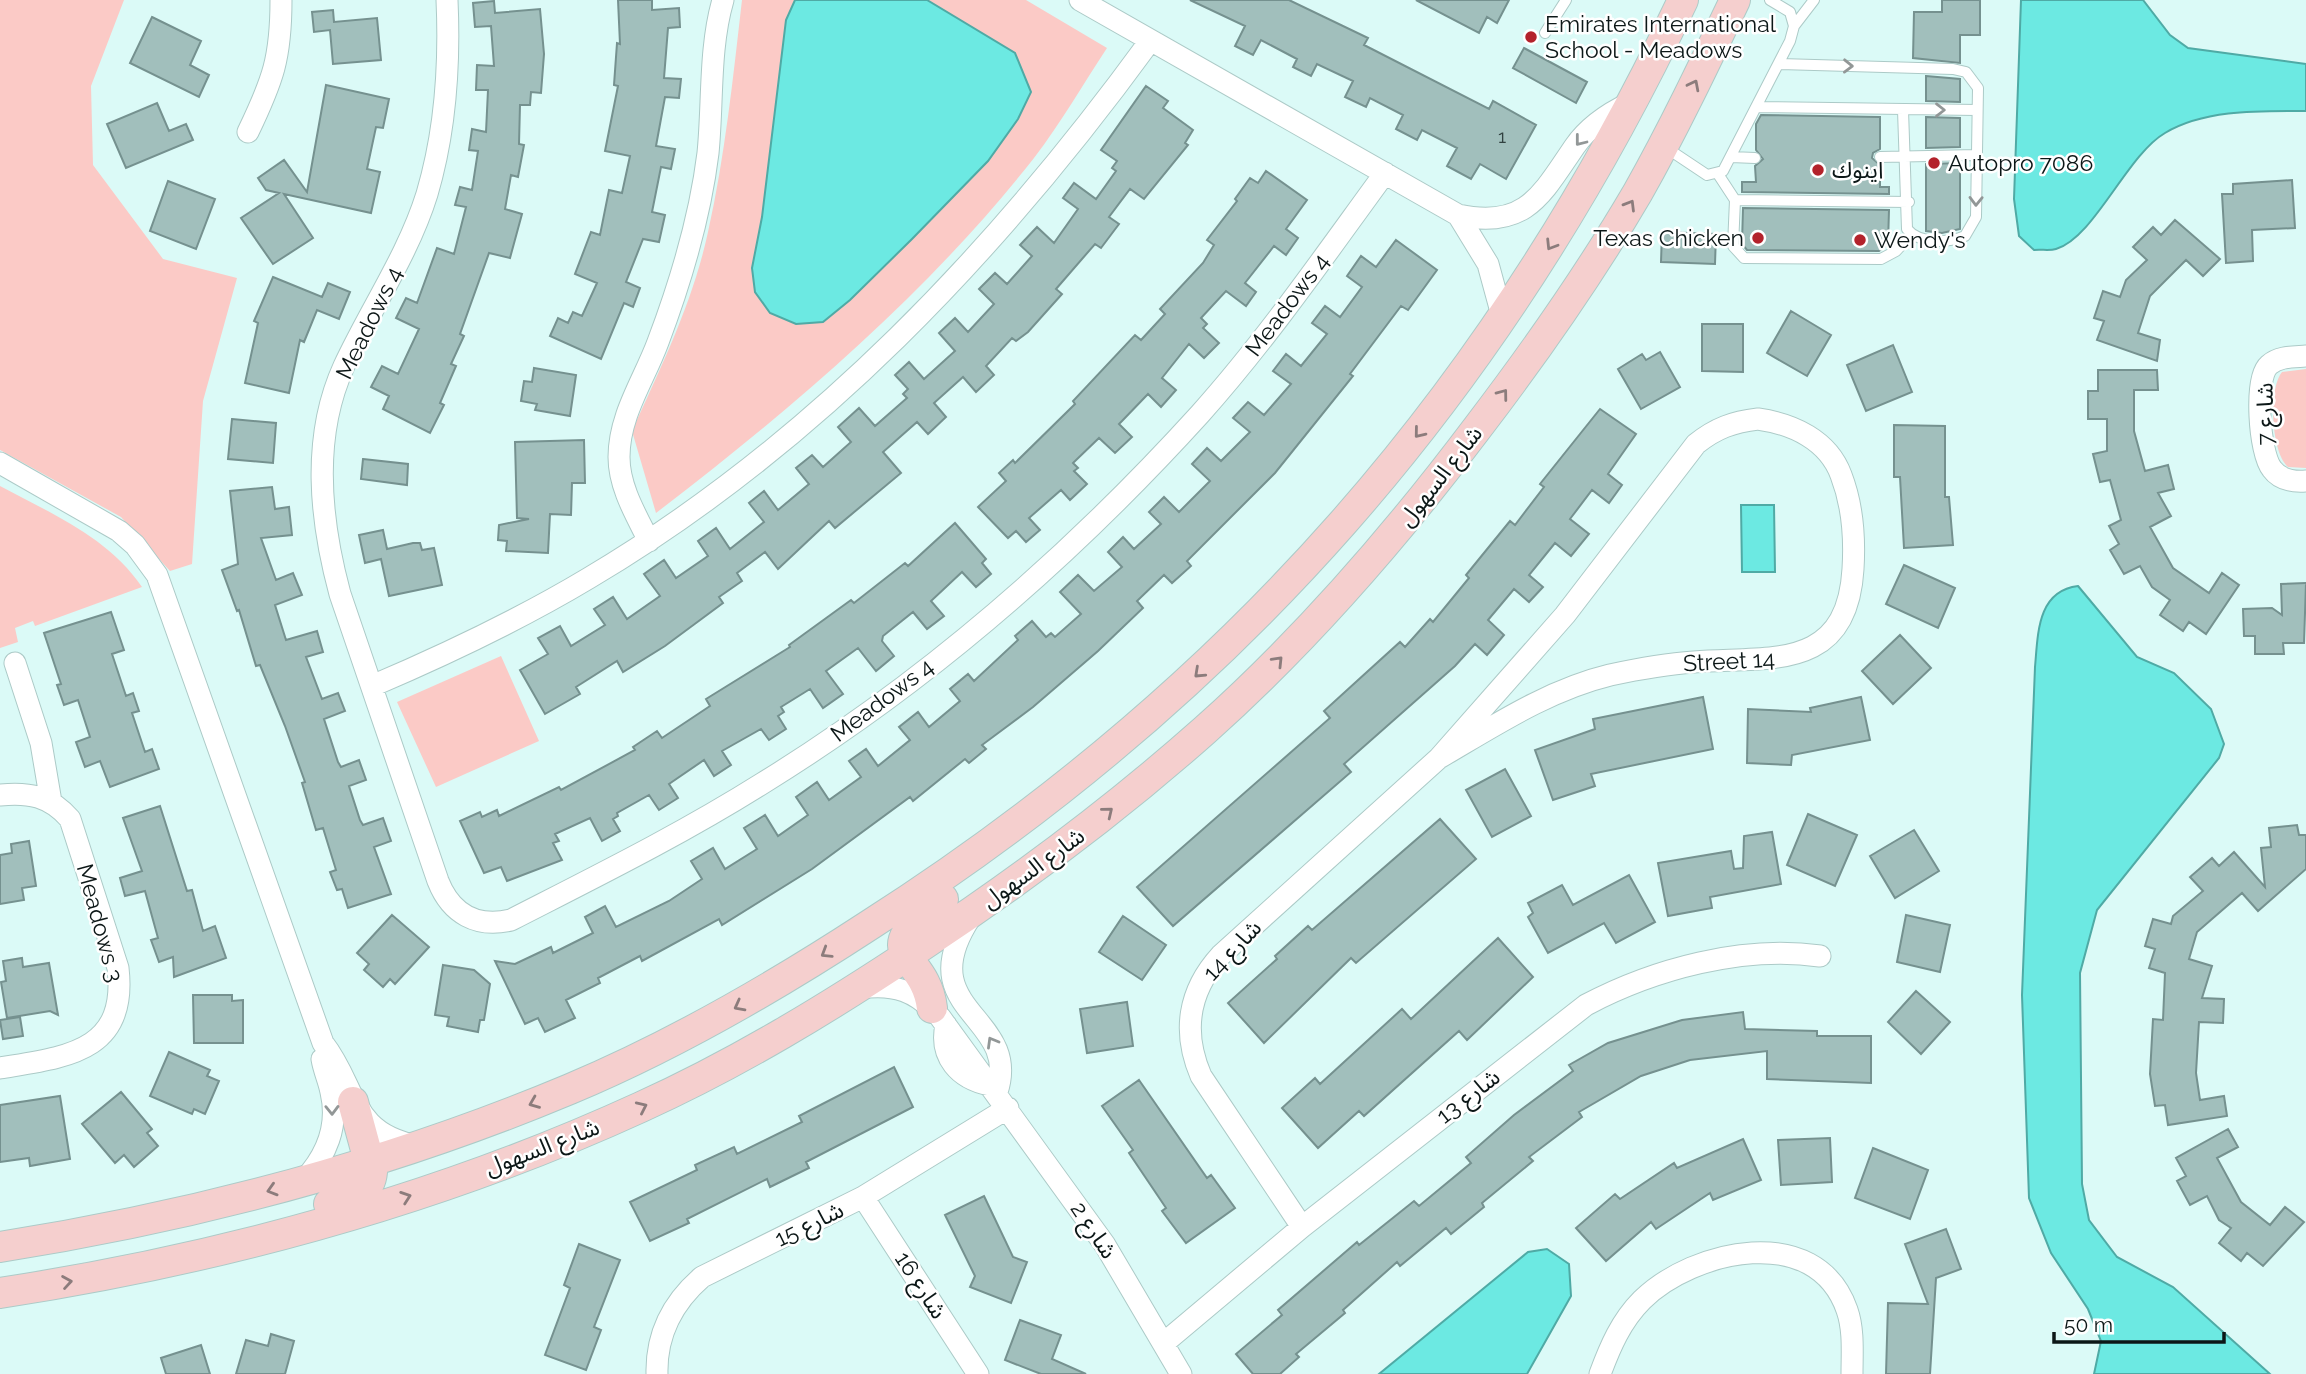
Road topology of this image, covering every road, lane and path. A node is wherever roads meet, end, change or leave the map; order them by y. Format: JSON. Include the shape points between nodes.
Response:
{"nodes":[{"id":1,"x":281,"y":0,"type":"edge"},
{"id":2,"x":447,"y":0,"type":"edge"},
{"id":3,"x":723,"y":0,"type":"edge"},
{"id":4,"x":1080,"y":0,"type":"edge"},
{"id":5,"x":1566,"y":0,"type":"edge"},
{"id":6,"x":1683,"y":0,"type":"edge"},
{"id":7,"x":1735,"y":0,"type":"edge"},
{"id":8,"x":1770,"y":0,"type":"edge"},
{"id":9,"x":1814,"y":0,"type":"edge"},
{"id":10,"x":1794,"y":26,"type":"junction"},
{"id":11,"x":1545,"y":33,"type":"dead end"},
{"id":12,"x":1150,"y":41,"type":"junction"},
{"id":13,"x":1780,"y":64,"type":"junction"},
{"id":14,"x":1634,"y":101,"type":"junction"},
{"id":15,"x":1757,"y":107,"type":"junction"},
{"id":16,"x":1903,"y":110,"type":"junction"},
{"id":17,"x":1977,"y":110,"type":"junction"},
{"id":18,"x":248,"y":132,"type":"dead end"},
{"id":19,"x":1663,"y":145,"type":"junction"},
{"id":20,"x":1977,"y":155,"type":"junction"},
{"id":21,"x":1880,"y":156,"type":"dead end"},
{"id":22,"x":1905,"y":156,"type":"junction"},
{"id":23,"x":1731,"y":157,"type":"junction"},
{"id":24,"x":1755,"y":158,"type":"dead end"},
{"id":25,"x":1385,"y":173,"type":"junction"},
{"id":26,"x":1718,"y":174,"type":"junction"},
{"id":27,"x":1735,"y":200,"type":"junction"},
{"id":28,"x":1909,"y":202,"type":"junction"},
{"id":29,"x":1458,"y":215,"type":"junction"},
{"id":30,"x":1912,"y":235,"type":"junction"},
{"id":31,"x":1503,"y":319,"type":"junction"},
{"id":32,"x":2306,"y":356,"type":"edge"},
{"id":33,"x":0,"y":463,"type":"edge"},
{"id":34,"x":2304,"y":483,"type":"edge"},
{"id":35,"x":649,"y":541,"type":"junction"},
{"id":36,"x":15,"y":663,"type":"dead end"},
{"id":37,"x":372,"y":686,"type":"junction"},
{"id":38,"x":1439,"y":758,"type":"junction"},
{"id":39,"x":1071,"y":784,"type":"junction"},
{"id":40,"x":0,"y":795,"type":"edge"},
{"id":41,"x":51,"y":802,"type":"junction"},
{"id":42,"x":974,"y":911,"type":"junction"},
{"id":43,"x":906,"y":957,"type":"junction"},
{"id":44,"x":1820,"y":957,"type":"dead end"},
{"id":45,"x":858,"y":989,"type":"junction"},
{"id":46,"x":962,"y":1000,"type":"junction"},
{"id":47,"x":940,"y":1017,"type":"junction"},
{"id":48,"x":323,"y":1044,"type":"junction"},
{"id":49,"x":0,"y":1068,"type":"edge"},
{"id":50,"x":999,"y":1095,"type":"junction"},
{"id":51,"x":353,"y":1102,"type":"junction"},
{"id":52,"x":418,"y":1146,"type":"junction"},
{"id":53,"x":369,"y":1162,"type":"junction"},
{"id":54,"x":304,"y":1180,"type":"junction"},
{"id":55,"x":863,"y":1197,"type":"junction"},
{"id":56,"x":1302,"y":1227,"type":"junction"},
{"id":57,"x":0,"y":1247,"type":"edge"},
{"id":58,"x":205,"y":1253,"type":"junction"},
{"id":59,"x":0,"y":1293,"type":"edge"},
{"id":60,"x":1164,"y":1343,"type":"junction"},
{"id":61,"x":657,"y":1374,"type":"edge"},
{"id":62,"x":978,"y":1374,"type":"edge"},
{"id":63,"x":1181,"y":1374,"type":"edge"},
{"id":64,"x":1600,"y":1374,"type":"edge"},
{"id":65,"x":1852,"y":1374,"type":"edge"}],
"edges":[{"from":1,"to":18,"type":"street","via":[[281,39],[272,83]]},
{"from":2,"to":37,"type":"street","name":"Meadows 4","via":[[449,57],[443,127],[426,195],[400,259],[343,368],[329,413],[323,458],[328,550]]},
{"from":3,"to":35,"type":"street","via":[[696,220],[680,284],[621,431],[623,485]]},
{"from":4,"to":12,"type":"street"},
{"from":5,"to":11,"type":"lane"},
{"from":6,"to":14,"type":"main road","name":"شارع السهول"},
{"from":19,"to":7,"type":"main road","name":"شارع السهول","one_way":true},
{"from":8,"to":10,"type":"lane","via":[[1790,12]]},
{"from":9,"to":10,"type":"lane"},
{"from":10,"to":13,"type":"lane"},
{"from":12,"to":25,"type":"street"},
{"from":12,"to":35,"type":"street","via":[[1021,207],[919,317],[790,436]]},
{"from":13,"to":15,"type":"lane"},
{"from":13,"to":17,"type":"lane","one_way":true,"via":[[1959,69],[1976,81]]},
{"from":14,"to":29,"type":"street","one_way":true,"via":[[1588,131],[1552,183],[1527,208],[1493,219]]},
{"from":14,"to":31,"type":"main road","name":"شارع السهول","one_way":true},
{"from":15,"to":16,"type":"lane"},
{"from":15,"to":23,"type":"lane"},
{"from":16,"to":17,"type":"lane","one_way":true},
{"from":16,"to":22,"type":"lane"},
{"from":17,"to":20,"type":"lane"},
{"from":19,"to":26,"type":"lane","via":[[1707,175]]},
{"from":42,"to":19,"type":"main road","name":"شارع السهول","one_way":true,"via":[[1085,830],[1199,735],[1268,671],[1361,573],[1431,490],[1540,343],[1604,247]]},
{"from":20,"to":22,"type":"lane"},
{"from":20,"to":30,"type":"lane","one_way":true,"via":[[1976,217],[1971,230],[1952,240]]},
{"from":21,"to":22,"type":"lane"},
{"from":22,"to":28,"type":"lane"},
{"from":23,"to":24,"type":"lane"},
{"from":23,"to":26,"type":"lane"},
{"from":25,"to":29,"type":"street"},
{"from":25,"to":37,"type":"street","name":"Meadows 4","via":[[1280,317],[1194,421],[1073,543],[948,651],[765,782],[651,849],[512,920],[481,922],[453,908],[443,896]]},
{"from":26,"to":27,"type":"lane"},
{"from":27,"to":28,"type":"lane"},
{"from":27,"to":30,"type":"lane","via":[[1732,246],[1744,258],[1881,259]]},
{"from":28,"to":30,"type":"lane","via":[[1906,223]]},
{"from":29,"to":31,"type":"street","via":[[1488,264]]},
{"from":31,"to":39,"type":"main road","name":"شارع السهول","one_way":true,"via":[[1438,410],[1322,547],[1206,666]]},
{"from":32,"to":34,"type":"street","name":"شارع 7","via":[[2277,360],[2268,366],[2259,384],[2266,459],[2280,477]]},
{"from":33,"to":48,"type":"street","via":[[119,531],[157,575]]},
{"from":35,"to":37,"type":"street","via":[[521,617]]},
{"from":36,"to":41,"type":"street","via":[[41,743]]},
{"from":38,"to":38,"type":"street","name":"Street 14","via":[[1542,699],[1588,681],[1665,665],[1784,658],[1816,644],[1830,632],[1848,603],[1855,550],[1849,496],[1840,472],[1821,445],[1792,427],[1758,419],[1714,430],[1696,444],[1565,615]]},
{"from":38,"to":56,"type":"street","name":"شارع 14","via":[[1221,955],[1194,996],[1189,1028],[1201,1076]]},
{"from":39,"to":43,"type":"main road","via":[[1001,852],[915,920],[905,937]]},
{"from":39,"to":52,"type":"main road","name":"شارع السهول","one_way":true,"via":[[917,895],[748,1001],[633,1061]]},
{"from":40,"to":41,"type":"street","via":[[27,793]]},
{"from":41,"to":49,"type":"street","name":"Meadows 3","via":[[71,819],[118,968],[117,1008],[109,1026],[80,1052]]},
{"from":42,"to":43,"type":"main road","name":"شارع السهول"},
{"from":42,"to":46,"type":"street","via":[[950,958],[951,978]]},
{"from":43,"to":45,"type":"main road","name":"شارع السهول"},
{"from":43,"to":47,"type":"main road"},
{"from":44,"to":56,"type":"street","name":"شارع 13","via":[[1775,954],[1689,965],[1610,992],[1552,1029]]},
{"from":45,"to":47,"type":"street","via":[[900,988],[920,998]]},
{"from":58,"to":45,"type":"main road","name":"شارع السهول","one_way":true,"via":[[359,1213],[583,1132],[742,1057]]},
{"from":46,"to":47,"type":"street"},
{"from":50,"to":46,"type":"street","one_way":true,"via":[[998,1053]]},
{"from":47,"to":50,"type":"street","via":[[946,1054],[968,1078]]},
{"from":48,"to":51,"type":"street"},
{"from":48,"to":54,"type":"street","one_way":true,"via":[[322,1060],[334,1112],[332,1131],[317,1166]]},
{"from":50,"to":55,"type":"street","name":"شارع 15"},
{"from":50,"to":60,"type":"street","name":"شارع 2","via":[[1105,1245]]},
{"from":51,"to":52,"type":"street","via":[[373,1127]]},
{"from":51,"to":53,"type":"main road"},
{"from":52,"to":53,"type":"main road","name":"شارع السهول"},
{"from":53,"to":54,"type":"main road","name":"شارع السهول"},
{"from":53,"to":58,"type":"main road","via":[[372,1181],[360,1194],[284,1219]]},
{"from":54,"to":57,"type":"main road","name":"شارع السهول","one_way":true,"via":[[190,1213]]},
{"from":55,"to":61,"type":"street","name":"شارع 15","via":[[718,1268],[688,1289],[664,1327]]},
{"from":55,"to":62,"type":"street","name":"شارع 16"},
{"from":56,"to":60,"type":"street","name":"شارع 13"},
{"from":59,"to":58,"type":"main road","name":"شارع السهول","one_way":true,"via":[[98,1278]]},
{"from":60,"to":63,"type":"street","name":"شارع 2"},
{"from":64,"to":65,"type":"street","via":[[1629,1315],[1657,1287],[1692,1266],[1749,1252],[1802,1262],[1829,1281],[1851,1324]]}]}
